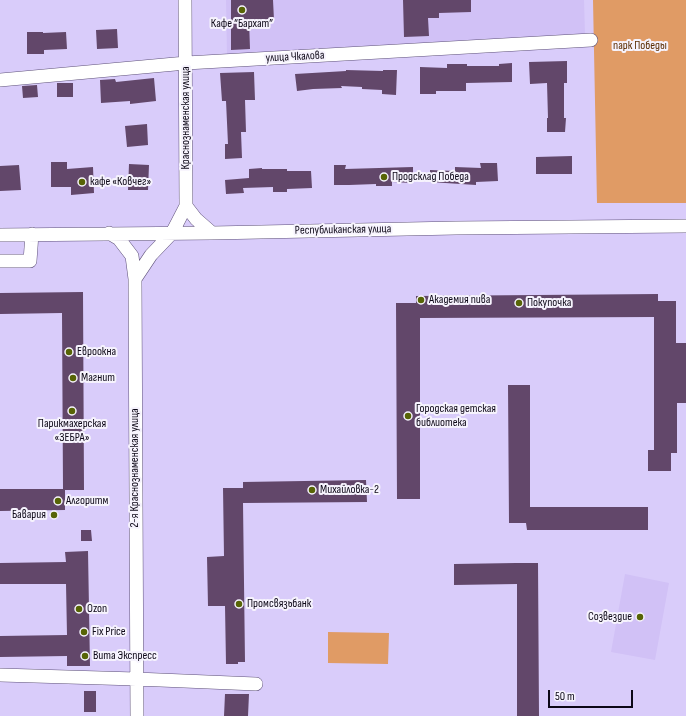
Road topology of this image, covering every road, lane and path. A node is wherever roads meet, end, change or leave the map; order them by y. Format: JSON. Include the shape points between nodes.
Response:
{"nodes":[{"id":1,"x":185,"y":0,"type":"edge"},
{"id":2,"x":591,"y":40,"type":"dead end"},
{"id":3,"x":186,"y":63,"type":"junction"},
{"id":4,"x":0,"y":80,"type":"edge"},
{"id":5,"x":186,"y":206,"type":"junction"},
{"id":6,"x":686,"y":226,"type":"edge"},
{"id":7,"x":109,"y":233,"type":"junction"},
{"id":8,"x":172,"y":233,"type":"junction"},
{"id":9,"x":212,"y":233,"type":"junction"},
{"id":10,"x":32,"y":234,"type":"junction"},
{"id":11,"x":0,"y":235,"type":"edge"},
{"id":12,"x":0,"y":261,"type":"edge"},
{"id":13,"x":135,"y":279,"type":"junction"},
{"id":14,"x":0,"y":675,"type":"edge"},
{"id":15,"x":136,"y":679,"type":"junction"},
{"id":16,"x":256,"y":684,"type":"dead end"},
{"id":17,"x":137,"y":716,"type":"edge"}],
"edges":[{"from":1,"to":3,"type":"street","name":"Краснознаменская улица"},
{"from":2,"to":3,"type":"street","name":"улица Чкалова"},
{"from":3,"to":4,"type":"street","name":"улица Чкалова"},
{"from":3,"to":5,"type":"street","name":"Краснознаменская улица"},
{"from":5,"to":8,"type":"street","name":"Краснознаменская улица"},
{"from":5,"to":9,"type":"street","via":[[191,215]]},
{"from":6,"to":9,"type":"street","name":"Республиканская улица"},
{"from":7,"to":8,"type":"street","name":"Республиканская улица"},
{"from":7,"to":10,"type":"street","name":"Республиканская улица"},
{"from":7,"to":13,"type":"street","name":"2-я Краснознаменская улица","via":[[119,239],[132,256]]},
{"from":8,"to":9,"type":"street","name":"Республиканская улица"},
{"from":8,"to":13,"type":"street","via":[[151,255]]},
{"from":10,"to":11,"type":"street","name":"Республиканская улица"},
{"from":10,"to":12,"type":"street","via":[[30,260]]},
{"from":13,"to":15,"type":"street","name":"2-я Краснознаменская улица"},
{"from":14,"to":15,"type":"street"},
{"from":15,"to":16,"type":"street"},
{"from":15,"to":17,"type":"street","name":"2-я Краснознаменская улица"}]}
